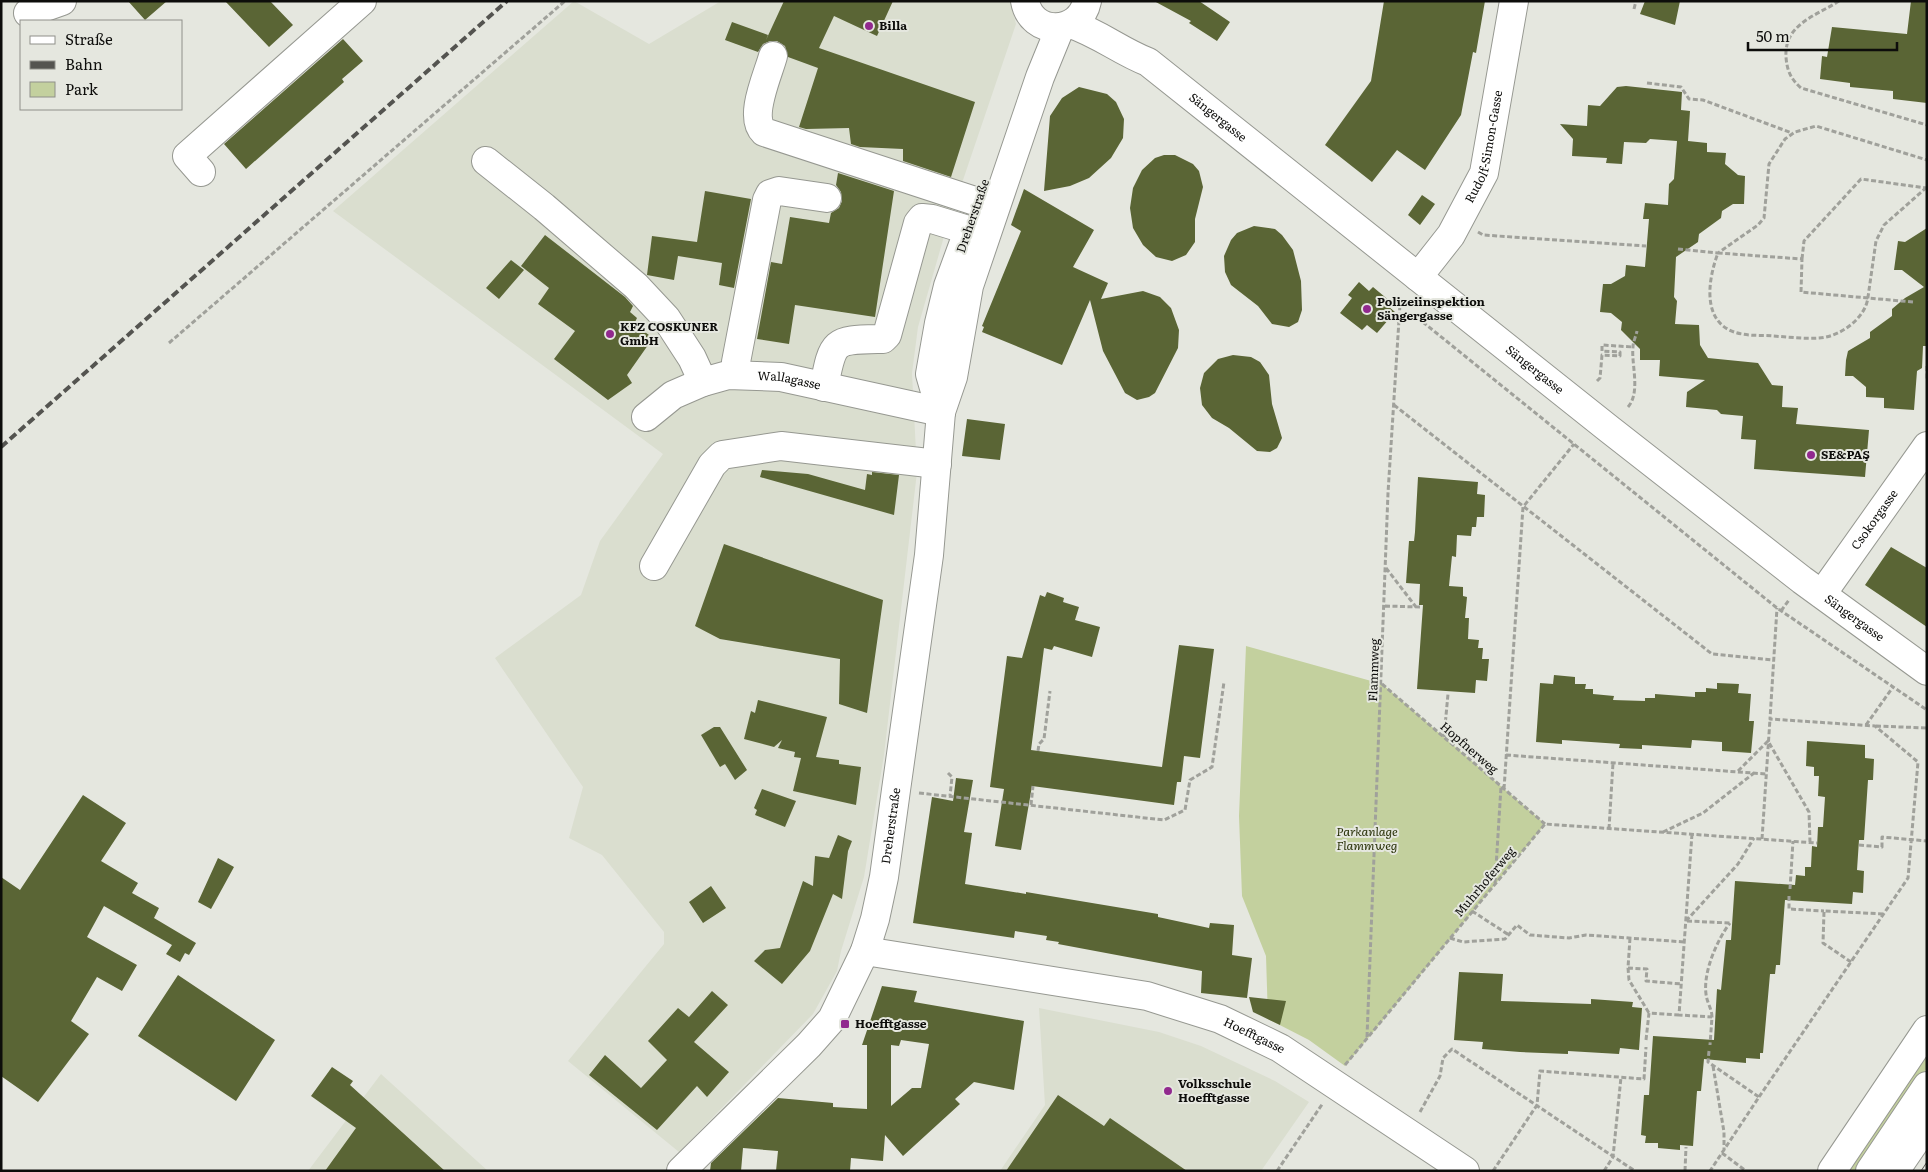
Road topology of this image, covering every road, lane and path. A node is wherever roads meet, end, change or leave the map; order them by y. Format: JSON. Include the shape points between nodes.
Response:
{"nodes":[{"id":1,"x":62,"y":1,"type":"edge"},
{"id":2,"x":362,"y":1,"type":"edge"},
{"id":3,"x":565,"y":1,"type":"edge"},
{"id":4,"x":1025,"y":1,"type":"edge"},
{"id":5,"x":1088,"y":1,"type":"edge"},
{"id":6,"x":1514,"y":1,"type":"edge"},
{"id":7,"x":1636,"y":1,"type":"edge"},
{"id":8,"x":1839,"y":1,"type":"edge"},
{"id":9,"x":1634,"y":8,"type":"dead end"},
{"id":10,"x":28,"y":13,"type":"dead end"},
{"id":11,"x":1057,"y":25,"type":"junction"},
{"id":12,"x":773,"y":56,"type":"dead end"},
{"id":13,"x":1148,"y":62,"type":"junction"},
{"id":14,"x":1647,"y":83,"type":"dead end"},
{"id":15,"x":1927,"y":124,"type":"edge"},
{"id":16,"x":1793,"y":133,"type":"junction"},
{"id":17,"x":1927,"y":160,"type":"edge"},
{"id":18,"x":486,"y":161,"type":"dead end"},
{"id":19,"x":201,"y":172,"type":"dead end"},
{"id":20,"x":1926,"y":188,"type":"edge"},
{"id":21,"x":827,"y":198,"type":"dead end"},
{"id":22,"x":978,"y":202,"type":"junction"},
{"id":23,"x":968,"y":230,"type":"junction"},
{"id":24,"x":1480,"y":233,"type":"dead end"},
{"id":25,"x":1646,"y":246,"type":"dead end"},
{"id":26,"x":1678,"y":249,"type":"dead end"},
{"id":27,"x":1718,"y":253,"type":"junction"},
{"id":28,"x":1802,"y":259,"type":"junction"},
{"id":29,"x":1418,"y":276,"type":"junction"},
{"id":30,"x":1868,"y":297,"type":"junction"},
{"id":31,"x":1913,"y":302,"type":"dead end"},
{"id":32,"x":1400,"y":304,"type":"dead end"},
{"id":33,"x":1424,"y":323,"type":"dead end"},
{"id":34,"x":1637,"y":331,"type":"dead end"},
{"id":35,"x":168,"y":343,"type":"dead end"},
{"id":36,"x":1633,"y":347,"type":"junction"},
{"id":37,"x":1927,"y":366,"type":"edge"},
{"id":38,"x":736,"y":375,"type":"junction"},
{"id":39,"x":1927,"y":380,"type":"edge"},
{"id":40,"x":1597,"y":381,"type":"dead end"},
{"id":41,"x":703,"y":382,"type":"junction"},
{"id":42,"x":824,"y":387,"type":"junction"},
{"id":43,"x":1394,"y":405,"type":"junction"},
{"id":44,"x":1628,"y":407,"type":"dead end"},
{"id":45,"x":941,"y":412,"type":"junction"},
{"id":46,"x":646,"y":417,"type":"dead end"},
{"id":47,"x":1574,"y":444,"type":"junction"},
{"id":48,"x":1927,"y":446,"type":"edge"},
{"id":49,"x":937,"y":464,"type":"junction"},
{"id":50,"x":1523,"y":507,"type":"junction"},
{"id":51,"x":654,"y":566,"type":"dead end"},
{"id":52,"x":1386,"y":567,"type":"junction"},
{"id":53,"x":1822,"y":594,"type":"junction"},
{"id":54,"x":1385,"y":606,"type":"junction"},
{"id":55,"x":1777,"y":608,"type":"junction"},
{"id":56,"x":1774,"y":660,"type":"junction"},
{"id":57,"x":1927,"y":672,"type":"edge"},
{"id":58,"x":1224,"y":682,"type":"dead end"},
{"id":59,"x":1382,"y":684,"type":"junction"},
{"id":60,"x":1893,"y":687,"type":"junction"},
{"id":61,"x":1050,"y":691,"type":"dead end"},
{"id":62,"x":1448,"y":694,"type":"dead end"},
{"id":63,"x":1927,"y":710,"type":"edge"},
{"id":64,"x":1770,"y":719,"type":"junction"},
{"id":65,"x":1866,"y":725,"type":"junction"},
{"id":66,"x":1875,"y":726,"type":"junction"},
{"id":67,"x":1927,"y":728,"type":"edge"},
{"id":68,"x":1444,"y":738,"type":"junction"},
{"id":69,"x":1768,"y":741,"type":"junction"},
{"id":70,"x":1038,"y":750,"type":"dead end"},
{"id":71,"x":1506,"y":755,"type":"junction"},
{"id":72,"x":1613,"y":763,"type":"junction"},
{"id":73,"x":1738,"y":772,"type":"junction"},
{"id":74,"x":948,"y":773,"type":"dead end"},
{"id":75,"x":1755,"y":773,"type":"junction"},
{"id":76,"x":1766,"y":774,"type":"junction"},
{"id":77,"x":1033,"y":786,"type":"dead end"},
{"id":78,"x":1502,"y":788,"type":"junction"},
{"id":79,"x":896,"y":790,"type":"junction"},
{"id":80,"x":950,"y":796,"type":"junction"},
{"id":81,"x":1031,"y":805,"type":"junction"},
{"id":82,"x":1545,"y":824,"type":"junction"},
{"id":83,"x":1608,"y":829,"type":"junction"},
{"id":84,"x":1662,"y":832,"type":"junction"},
{"id":85,"x":1692,"y":834,"type":"junction"},
{"id":86,"x":1754,"y":838,"type":"junction"},
{"id":87,"x":1762,"y":839,"type":"junction"},
{"id":88,"x":1912,"y":840,"type":"junction"},
{"id":89,"x":1927,"y":840,"type":"edge"},
{"id":90,"x":1793,"y":841,"type":"junction"},
{"id":91,"x":1810,"y":842,"type":"junction"},
{"id":92,"x":1817,"y":842,"type":"dead end"},
{"id":93,"x":1859,"y":845,"type":"dead end"},
{"id":94,"x":1495,"y":884,"type":"junction"},
{"id":95,"x":1790,"y":889,"type":"dead end"},
{"id":96,"x":1789,"y":896,"type":"dead end"},
{"id":97,"x":1472,"y":911,"type":"junction"},
{"id":98,"x":1824,"y":911,"type":"junction"},
{"id":99,"x":1884,"y":914,"type":"junction"},
{"id":100,"x":1686,"y":921,"type":"junction"},
{"id":101,"x":1509,"y":935,"type":"junction"},
{"id":102,"x":1450,"y":938,"type":"junction"},
{"id":103,"x":1630,"y":938,"type":"junction"},
{"id":104,"x":1685,"y":942,"type":"junction"},
{"id":105,"x":866,"y":951,"type":"junction"},
{"id":106,"x":1851,"y":962,"type":"junction"},
{"id":107,"x":1628,"y":968,"type":"junction"},
{"id":108,"x":1682,"y":984,"type":"junction"},
{"id":109,"x":1648,"y":1013,"type":"junction"},
{"id":110,"x":1679,"y":1015,"type":"junction"},
{"id":111,"x":1712,"y":1017,"type":"junction"},
{"id":112,"x":1927,"y":1030,"type":"edge"},
{"id":113,"x":1367,"y":1037,"type":"junction"},
{"id":114,"x":1646,"y":1040,"type":"dead end"},
{"id":115,"x":1710,"y":1045,"type":"dead end"},
{"id":116,"x":1646,"y":1047,"type":"dead end"},
{"id":117,"x":1709,"y":1051,"type":"dead end"},
{"id":118,"x":1714,"y":1066,"type":"junction"},
{"id":119,"x":1621,"y":1077,"type":"junction"},
{"id":120,"x":1337,"y":1084,"type":"junction"},
{"id":121,"x":1927,"y":1086,"type":"edge"},
{"id":122,"x":1759,"y":1097,"type":"junction"},
{"id":123,"x":1537,"y":1105,"type":"junction"},
{"id":124,"x":1417,"y":1118,"type":"dead end"},
{"id":125,"x":1927,"y":1124,"type":"edge"},
{"id":126,"x":1686,"y":1147,"type":"dead end"},
{"id":127,"x":1723,"y":1151,"type":"junction"},
{"id":128,"x":1613,"y":1157,"type":"junction"},
{"id":129,"x":681,"y":1171,"type":"edge"},
{"id":130,"x":1277,"y":1171,"type":"edge"},
{"id":131,"x":1465,"y":1171,"type":"edge"},
{"id":132,"x":1493,"y":1171,"type":"edge"},
{"id":133,"x":1604,"y":1171,"type":"edge"},
{"id":134,"x":1635,"y":1171,"type":"edge"},
{"id":135,"x":1685,"y":1171,"type":"edge"},
{"id":136,"x":1710,"y":1171,"type":"edge"},
{"id":137,"x":1746,"y":1171,"type":"edge"},
{"id":138,"x":1832,"y":1171,"type":"edge"},
{"id":139,"x":1870,"y":1171,"type":"edge"},
{"id":140,"x":1895,"y":1171,"type":"edge"}],
"edges":[{"from":1,"to":10,"type":"street"},
{"from":2,"to":19,"type":"street","via":[[187,156]]},
{"from":3,"to":35,"type":"path"},
{"from":4,"to":11,"type":"street","via":[[1028,12]]},
{"from":5,"to":11,"type":"street","via":[[1080,18]]},
{"from":5,"to":13,"type":"street","name":"Sängergasse","via":[[1138,44]]},
{"from":6,"to":29,"type":"street","name":"Rudolf-Simon-Gasse","via":[[1484,173],[1451,235]]},
{"from":7,"to":9,"type":"path"},
{"from":8,"to":15,"type":"path","via":[[1803,22],[1792,33],[1786,45],[1791,79],[1801,88]]},
{"from":11,"to":13,"type":"street","name":"Sängergasse","via":[[1093,31],[1127,54]]},
{"from":11,"to":22,"type":"street","name":"Dreherstraße"},
{"from":11,"to":45,"type":"street","name":"Dreherstraße","via":[[969,286],[953,377]]},
{"from":12,"to":22,"type":"street","via":[[756,115],[764,132]]},
{"from":13,"to":29,"type":"street","name":"Sängergasse"},
{"from":14,"to":16,"type":"path","via":[[1681,88],[1689,99],[1704,100]]},
{"from":16,"to":17,"type":"path","via":[[1816,126]]},
{"from":16,"to":27,"type":"path","via":[[1785,138],[1769,164],[1764,218]]},
{"from":18,"to":41,"type":"street","via":[[636,286],[666,318]]},
{"from":20,"to":28,"type":"path","via":[[1860,179],[1804,241]]},
{"from":20,"to":30,"type":"path","via":[[1884,225],[1876,241]]},
{"from":21,"to":38,"type":"street","via":[[779,191],[770,194]]},
{"from":22,"to":23,"type":"street","name":"Dreherstraße"},
{"from":23,"to":42,"type":"street","via":[[922,218],[887,335],[883,339],[850,340],[838,344],[832,349]]},
{"from":23,"to":45,"type":"street","name":"Dreherstraße","via":[[948,286],[930,374]]},
{"from":24,"to":25,"type":"path"},
{"from":26,"to":27,"type":"path"},
{"from":27,"to":28,"type":"path"},
{"from":27,"to":30,"type":"path","via":[[1710,280],[1710,308],[1727,329],[1742,334],[1820,338],[1839,332],[1859,318]]},
{"from":28,"to":30,"type":"path","via":[[1801,292]]},
{"from":29,"to":53,"type":"street","name":"Sängergasse"},
{"from":30,"to":31,"type":"path"},
{"from":32,"to":43,"type":"path","name":"Flammweg"},
{"from":33,"to":47,"type":"path"},
{"from":34,"to":36,"type":"path"},
{"from":36,"to":40,"type":"path","via":[[1602,346],[1602,351],[1620,352],[1620,356],[1602,355]]},
{"from":36,"to":44,"type":"path","via":[[1632,402]]},
{"from":37,"to":39,"type":"path"},
{"from":38,"to":41,"type":"street","name":"Wallagasse"},
{"from":38,"to":42,"type":"street","name":"Wallagasse","via":[[780,377]]},
{"from":41,"to":46,"type":"street","name":"Wallagasse","via":[[673,395]]},
{"from":42,"to":45,"type":"street","name":"Wallagasse"},
{"from":43,"to":50,"type":"path"},
{"from":43,"to":52,"type":"path","name":"Flammweg"},
{"from":45,"to":49,"type":"street","name":"Dreherstraße"},
{"from":47,"to":50,"type":"path"},
{"from":47,"to":55,"type":"path"},
{"from":48,"to":53,"type":"street","name":"Csokorgasse"},
{"from":49,"to":51,"type":"street","via":[[782,446],[722,455],[712,465]]},
{"from":49,"to":79,"type":"street","name":"Dreherstraße","via":[[929,555]]},
{"from":50,"to":56,"type":"path","via":[[1712,654]]},
{"from":50,"to":71,"type":"path"},
{"from":52,"to":54,"type":"path","name":"Flammweg"},
{"from":52,"to":54,"type":"path","via":[[1418,607]]},
{"from":53,"to":57,"type":"street","name":"Sängergasse"},
{"from":54,"to":59,"type":"path","name":"Flammweg"},
{"from":55,"to":56,"type":"path"},
{"from":55,"to":60,"type":"path"},
{"from":56,"to":64,"type":"path"},
{"from":58,"to":81,"type":"path","via":[[1212,767],[1190,780],[1185,810],[1164,820]]},
{"from":59,"to":68,"type":"path","name":"Hopfnerweg"},
{"from":59,"to":113,"type":"path","name":"Flammweg"},
{"from":60,"to":63,"type":"path"},
{"from":60,"to":65,"type":"path"},
{"from":61,"to":70,"type":"path","via":[[1044,739]]},
{"from":62,"to":68,"type":"path"},
{"from":64,"to":65,"type":"path"},
{"from":64,"to":69,"type":"path"},
{"from":65,"to":66,"type":"path"},
{"from":66,"to":67,"type":"path"},
{"from":66,"to":88,"type":"path","via":[[1918,762]]},
{"from":68,"to":78,"type":"path","name":"Hopfnerweg"},
{"from":69,"to":73,"type":"path"},
{"from":69,"to":76,"type":"path"},
{"from":69,"to":91,"type":"path","via":[[1809,812]]},
{"from":71,"to":72,"type":"path"},
{"from":71,"to":78,"type":"path"},
{"from":72,"to":73,"type":"path"},
{"from":72,"to":83,"type":"path"},
{"from":73,"to":75,"type":"path"},
{"from":74,"to":80,"type":"path","via":[[952,777]]},
{"from":75,"to":76,"type":"path"},
{"from":75,"to":84,"type":"path","via":[[1703,813]]},
{"from":76,"to":87,"type":"path"},
{"from":77,"to":81,"type":"path"},
{"from":78,"to":82,"type":"path","name":"Hopfnerweg"},
{"from":78,"to":94,"type":"path"},
{"from":79,"to":80,"type":"path"},
{"from":79,"to":105,"type":"street","name":"Dreherstraße","via":[[884,877]]},
{"from":80,"to":81,"type":"path"},
{"from":82,"to":83,"type":"path"},
{"from":82,"to":94,"type":"path","name":"Muhrhoferweg"},
{"from":83,"to":84,"type":"path"},
{"from":84,"to":85,"type":"path"},
{"from":85,"to":86,"type":"path"},
{"from":85,"to":100,"type":"path"},
{"from":86,"to":87,"type":"path"},
{"from":86,"to":100,"type":"path","via":[[1738,864]]},
{"from":87,"to":90,"type":"path"},
{"from":88,"to":89,"type":"path"},
{"from":88,"to":93,"type":"path","via":[[1882,838],[1882,847]]},
{"from":88,"to":99,"type":"path","via":[[1908,878]]},
{"from":90,"to":91,"type":"path"},
{"from":90,"to":95,"type":"path"},
{"from":91,"to":92,"type":"path"},
{"from":94,"to":97,"type":"path","name":"Muhrhoferweg"},
{"from":96,"to":98,"type":"path","via":[[1789,909]]},
{"from":97,"to":101,"type":"path"},
{"from":97,"to":102,"type":"path","name":"Muhrhoferweg"},
{"from":98,"to":99,"type":"path"},
{"from":98,"to":106,"type":"path","via":[[1823,944]]},
{"from":99,"to":106,"type":"path"},
{"from":100,"to":104,"type":"path"},
{"from":100,"to":111,"type":"path","via":[[1730,923],[1717,945],[1707,980],[1706,992]]},
{"from":101,"to":102,"type":"path","via":[[1505,939],[1480,942]]},
{"from":101,"to":103,"type":"path","via":[[1516,925],[1530,935]]},
{"from":102,"to":113,"type":"path","name":"Muhrhoferweg"},
{"from":103,"to":104,"type":"path"},
{"from":103,"to":107,"type":"path"},
{"from":104,"to":108,"type":"path"},
{"from":105,"to":120,"type":"street","name":"Hoefftgasse","via":[[1147,996],[1220,1019],[1280,1048]]},
{"from":105,"to":129,"type":"street","name":"Dreherstraße","via":[[832,1019]]},
{"from":106,"to":122,"type":"path"},
{"from":107,"to":108,"type":"path","via":[[1647,969],[1646,981]]},
{"from":107,"to":109,"type":"path","via":[[1629,980]]},
{"from":108,"to":110,"type":"path"},
{"from":109,"to":110,"type":"path"},
{"from":109,"to":114,"type":"path"},
{"from":110,"to":111,"type":"path"},
{"from":111,"to":115,"type":"path"},
{"from":112,"to":138,"type":"street"},
{"from":113,"to":120,"type":"path","name":"Muhrhoferweg","via":[[1344,1066]]},
{"from":116,"to":119,"type":"path","via":[[1644,1079]]},
{"from":117,"to":118,"type":"path","via":[[1708,1062]]},
{"from":118,"to":122,"type":"path"},
{"from":118,"to":127,"type":"path","via":[[1724,1132]]},
{"from":119,"to":123,"type":"path","via":[[1540,1071]]},
{"from":119,"to":128,"type":"path"},
{"from":120,"to":130,"type":"path","name":"Muhrhoferweg"},
{"from":120,"to":131,"type":"street","name":"Hoefftgasse"},
{"from":121,"to":139,"type":"street"},
{"from":122,"to":127,"type":"path"},
{"from":123,"to":124,"type":"path","via":[[1452,1049],[1444,1058],[1440,1076]]},
{"from":123,"to":128,"type":"path"},
{"from":123,"to":132,"type":"path"},
{"from":125,"to":140,"type":"street"},
{"from":126,"to":135,"type":"path"},
{"from":127,"to":136,"type":"path"},
{"from":127,"to":137,"type":"path"},
{"from":128,"to":133,"type":"path"},
{"from":128,"to":134,"type":"path"}]}
